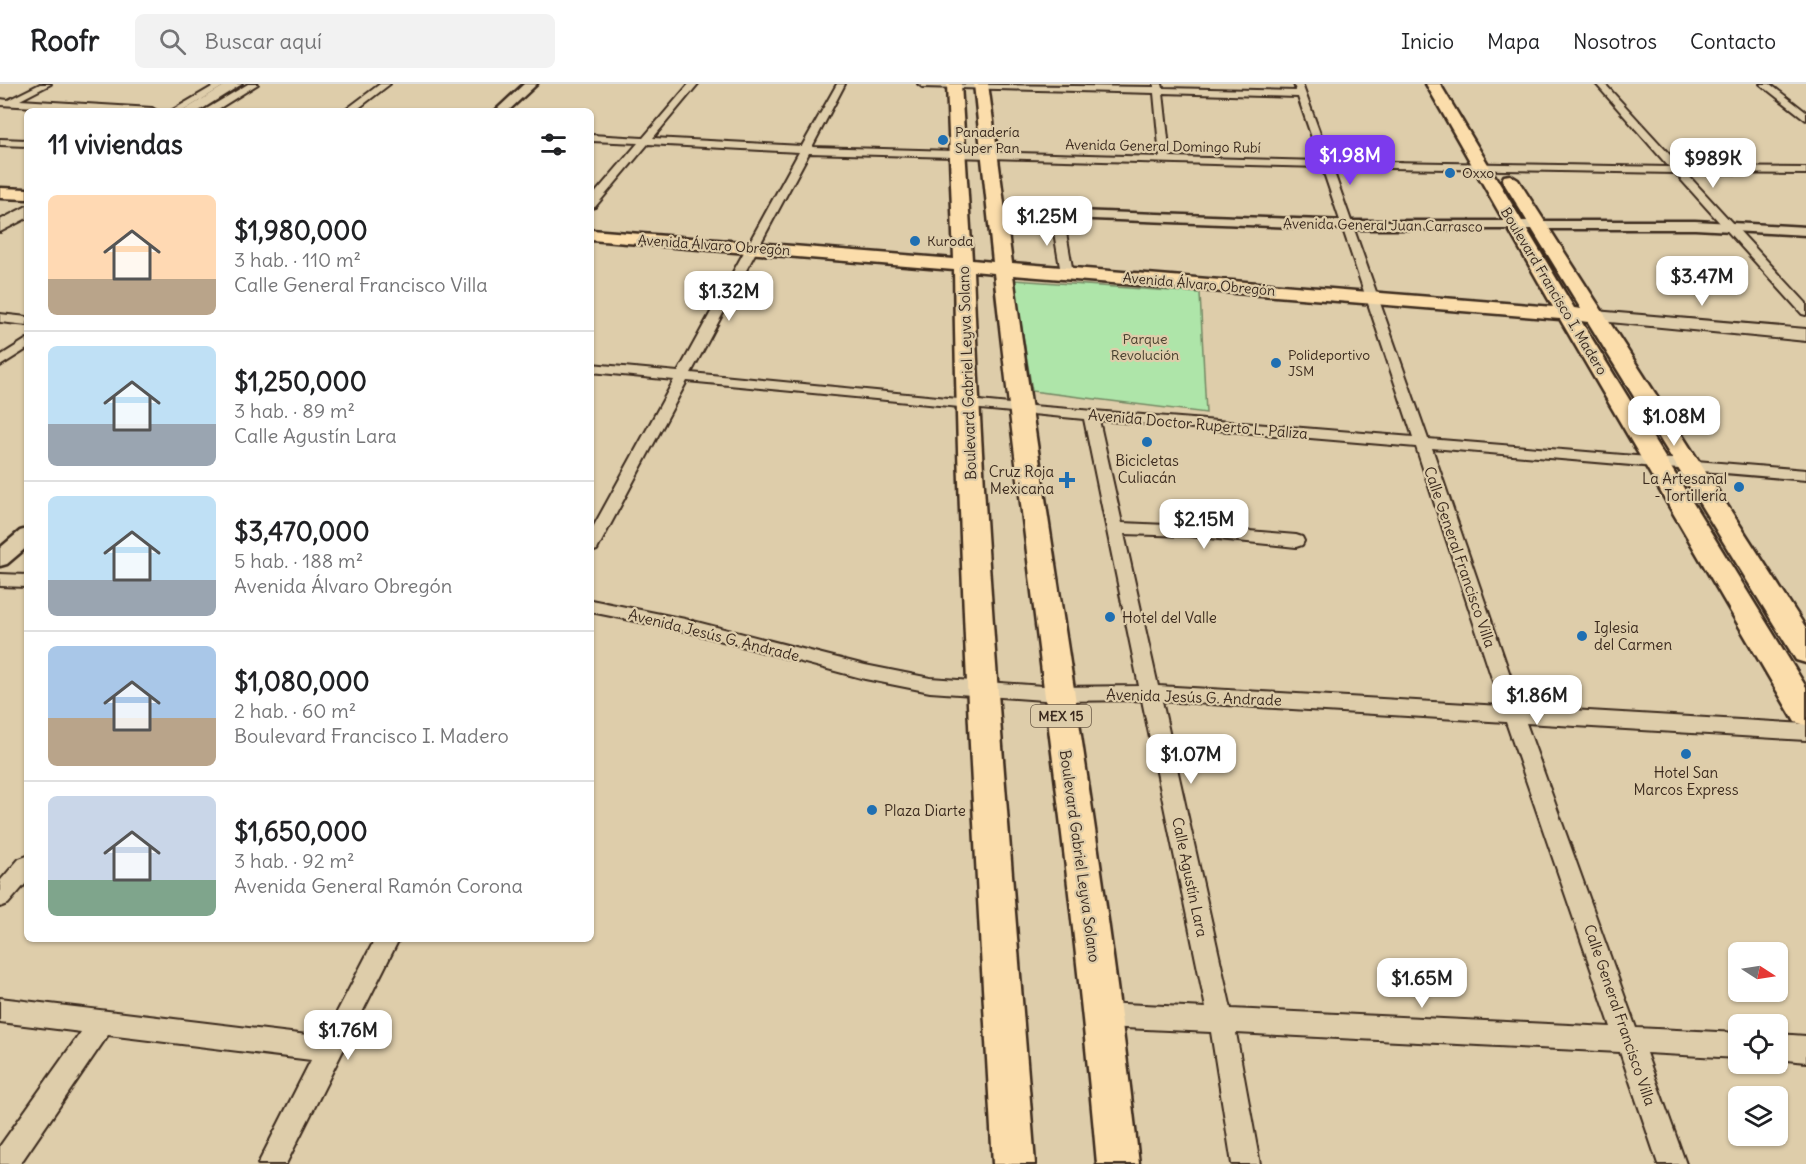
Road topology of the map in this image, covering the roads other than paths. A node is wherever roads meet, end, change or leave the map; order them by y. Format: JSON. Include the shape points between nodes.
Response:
{"nodes":[{"id":1,"x":47,"y":84,"type":"edge"},
{"id":2,"x":223,"y":84,"type":"edge"},
{"id":3,"x":236,"y":84,"type":"edge"},
{"id":4,"x":254,"y":84,"type":"edge"},
{"id":5,"x":386,"y":84,"type":"edge"},
{"id":6,"x":694,"y":84,"type":"edge"},
{"id":7,"x":841,"y":84,"type":"edge"},
{"id":8,"x":922,"y":84,"type":"edge"},
{"id":9,"x":1432,"y":84,"type":"edge"},
{"id":10,"x":1450,"y":84,"type":"edge"},
{"id":11,"x":1600,"y":84,"type":"edge"},
{"id":12,"x":1764,"y":84,"type":"edge"},
{"id":13,"x":954,"y":85,"type":"edge"},
{"id":14,"x":981,"y":85,"type":"edge"},
{"id":15,"x":536,"y":87,"type":"edge"},
{"id":16,"x":1159,"y":87,"type":"edge"},
{"id":17,"x":1300,"y":89,"type":"edge"},
{"id":18,"x":3,"y":104,"type":"edge"},
{"id":19,"x":88,"y":108,"type":"edge"},
{"id":20,"x":181,"y":108,"type":"edge"},
{"id":21,"x":195,"y":108,"type":"edge"},
{"id":22,"x":213,"y":108,"type":"edge"},
{"id":23,"x":353,"y":108,"type":"edge"},
{"id":24,"x":505,"y":108,"type":"edge"},
{"id":25,"x":520,"y":108,"type":"edge"},
{"id":26,"x":1806,"y":117,"type":"edge"},
{"id":27,"x":594,"y":138,"type":"edge"},
{"id":28,"x":645,"y":141,"type":"junction"},
{"id":29,"x":0,"y":142,"type":"edge"},
{"id":30,"x":24,"y":143,"type":"edge"},
{"id":31,"x":804,"y":151,"type":"junction"},
{"id":32,"x":959,"y":155,"type":"junction"},
{"id":33,"x":990,"y":155,"type":"junction"},
{"id":34,"x":1165,"y":159,"type":"junction"},
{"id":35,"x":1327,"y":163,"type":"junction"},
{"id":36,"x":1481,"y":168,"type":"junction"},
{"id":37,"x":1503,"y":168,"type":"junction"},
{"id":38,"x":1675,"y":168,"type":"junction"},
{"id":39,"x":1806,"y":171,"type":"edge"},
{"id":40,"x":0,"y":193,"type":"edge"},
{"id":41,"x":24,"y":194,"type":"edge"},
{"id":42,"x":594,"y":201,"type":"edge"},
{"id":43,"x":24,"y":203,"type":"edge"},
{"id":44,"x":996,"y":212,"type":"junction"},
{"id":45,"x":24,"y":213,"type":"edge"},
{"id":46,"x":1057,"y":215,"type":"junction"},
{"id":47,"x":0,"y":217,"type":"edge"},
{"id":48,"x":1348,"y":225,"type":"junction"},
{"id":49,"x":1516,"y":226,"type":"junction"},
{"id":50,"x":1539,"y":226,"type":"junction"},
{"id":51,"x":1727,"y":226,"type":"junction"},
{"id":52,"x":0,"y":227,"type":"edge"},
{"id":53,"x":1806,"y":231,"type":"edge"},
{"id":54,"x":594,"y":235,"type":"edge"},
{"id":55,"x":752,"y":247,"type":"junction"},
{"id":56,"x":962,"y":265,"type":"junction"},
{"id":57,"x":1004,"y":268,"type":"junction"},
{"id":58,"x":1067,"y":273,"type":"junction"},
{"id":59,"x":1374,"y":299,"type":"junction"},
{"id":60,"x":1806,"y":311,"type":"edge"},
{"id":61,"x":1567,"y":314,"type":"junction"},
{"id":62,"x":1595,"y":316,"type":"junction"},
{"id":63,"x":0,"y":318,"type":"edge"},
{"id":64,"x":24,"y":321,"type":"edge"},
{"id":65,"x":1806,"y":335,"type":"edge"},
{"id":66,"x":24,"y":345,"type":"edge"},
{"id":67,"x":0,"y":362,"type":"edge"},
{"id":68,"x":594,"y":368,"type":"edge"},
{"id":69,"x":683,"y":375,"type":"junction"},
{"id":70,"x":967,"y":403,"type":"junction"},
{"id":71,"x":1020,"y":409,"type":"junction"},
{"id":72,"x":1090,"y":414,"type":"junction"},
{"id":73,"x":1421,"y":444,"type":"junction"},
{"id":74,"x":1657,"y":462,"type":"junction"},
{"id":75,"x":1688,"y":464,"type":"junction"},
{"id":76,"x":1806,"y":475,"type":"edge"},
{"id":77,"x":1114,"y":528,"type":"junction"},
{"id":78,"x":24,"y":539,"type":"edge"},
{"id":79,"x":594,"y":540,"type":"edge"},
{"id":80,"x":1296,"y":541,"type":"dead end"},
{"id":81,"x":0,"y":559,"type":"edge"},
{"id":82,"x":0,"y":580,"type":"edge"},
{"id":83,"x":24,"y":581,"type":"edge"},
{"id":84,"x":594,"y":607,"type":"edge"},
{"id":85,"x":1806,"y":652,"type":"edge"},
{"id":86,"x":982,"y":688,"type":"junction"},
{"id":87,"x":1152,"y":693,"type":"junction"},
{"id":88,"x":1058,"y":694,"type":"junction"},
{"id":89,"x":1806,"y":713,"type":"edge"},
{"id":90,"x":1513,"y":714,"type":"junction"},
{"id":91,"x":1806,"y":732,"type":"edge"},
{"id":92,"x":24,"y":869,"type":"edge"},
{"id":93,"x":0,"y":897,"type":"edge"},
{"id":94,"x":385,"y":942,"type":"edge"},
{"id":95,"x":0,"y":1010,"type":"edge"},
{"id":96,"x":1103,"y":1015,"type":"junction"},
{"id":97,"x":1221,"y":1020,"type":"junction"},
{"id":98,"x":104,"y":1021,"type":"junction"},
{"id":99,"x":1629,"y":1040,"type":"junction"},
{"id":100,"x":1728,"y":1045,"type":"edge"},
{"id":101,"x":1788,"y":1048,"type":"edge"},
{"id":102,"x":1806,"y":1049,"type":"edge"},
{"id":103,"x":330,"y":1050,"type":"junction"},
{"id":104,"x":4,"y":1164,"type":"edge"},
{"id":105,"x":272,"y":1164,"type":"edge"},
{"id":106,"x":1014,"y":1164,"type":"edge"},
{"id":107,"x":1118,"y":1164,"type":"edge"},
{"id":108,"x":1246,"y":1164,"type":"edge"},
{"id":109,"x":1672,"y":1164,"type":"edge"}],
"edges":[{"from":1,"to":18,"type":"street"},
{"from":2,"to":20,"type":"street"},
{"from":3,"to":21,"type":"main road"},
{"from":4,"to":22,"type":"street"},
{"from":5,"to":23,"type":"street"},
{"from":6,"to":28,"type":"street"},
{"from":7,"to":31,"type":"street"},
{"from":8,"to":13,"type":"street"},
{"from":9,"to":36,"type":"main road","name":"Boulevard Francisco I. Madero"},
{"from":10,"to":37,"type":"main road","name":"Boulevard Francisco I. Madero"},
{"from":11,"to":38,"type":"street"},
{"from":12,"to":26,"type":"street"},
{"from":13,"to":14,"type":"street"},
{"from":13,"to":32,"type":"main road","name":"Boulevard Gabriel Leyva Solano"},
{"from":14,"to":16,"type":"street"},
{"from":14,"to":33,"type":"main road","name":"Boulevard Gabriel Leyva Solano","number":"MEX 15"},
{"from":15,"to":24,"type":"street"},
{"from":15,"to":25,"type":"street"},
{"from":16,"to":17,"type":"street"},
{"from":16,"to":34,"type":"street"},
{"from":17,"to":35,"type":"street","name":"Calle General Francisco Villa"},
{"from":18,"to":19,"type":"street"},
{"from":27,"to":28,"type":"street","name":"Avenida General Domingo Rubí"},
{"from":28,"to":31,"type":"street","name":"Avenida General Domingo Rubí"},
{"from":28,"to":42,"type":"street"},
{"from":29,"to":30,"type":"street"},
{"from":31,"to":32,"type":"street","name":"Avenida General Domingo Rubí"},
{"from":31,"to":55,"type":"street"},
{"from":32,"to":33,"type":"street","name":"Avenida General Domingo Rubí"},
{"from":32,"to":56,"type":"main road","name":"Boulevard Gabriel Leyva Solano"},
{"from":33,"to":34,"type":"street","name":"Avenida General Domingo Rubí"},
{"from":33,"to":44,"type":"main road","name":"Boulevard Gabriel Leyva Solano","number":"MEX 15"},
{"from":34,"to":35,"type":"street","name":"Avenida General Domingo Rubí"},
{"from":35,"to":36,"type":"street","name":"Avenida General Domingo Rubí"},
{"from":35,"to":48,"type":"street","name":"Calle General Francisco Villa"},
{"from":36,"to":37,"type":"street","name":"Avenida General Domingo Rubí"},
{"from":36,"to":49,"type":"main road","name":"Boulevard Francisco I. Madero"},
{"from":37,"to":38,"type":"street","name":"Avenida General Domingo Rubí"},
{"from":37,"to":50,"type":"main road","name":"Boulevard Francisco I. Madero"},
{"from":38,"to":39,"type":"street","name":"Avenida General Domingo Rubí"},
{"from":38,"to":51,"type":"street"},
{"from":40,"to":41,"type":"main road"},
{"from":43,"to":47,"type":"main road"},
{"from":44,"to":46,"type":"street","name":"Avenida General Juan Carrasco"},
{"from":44,"to":57,"type":"main road","name":"Boulevard Gabriel Leyva Solano","number":"MEX 15"},
{"from":45,"to":52,"type":"main road"},
{"from":46,"to":48,"type":"street","name":"Avenida General Juan Carrasco"},
{"from":46,"to":58,"type":"street"},
{"from":48,"to":49,"type":"street","name":"Avenida General Juan Carrasco"},
{"from":48,"to":59,"type":"street","name":"Calle General Francisco Villa"},
{"from":49,"to":50,"type":"street","name":"Avenida General Juan Carrasco"},
{"from":49,"to":61,"type":"main road","name":"Boulevard Francisco I. Madero"},
{"from":50,"to":51,"type":"street","name":"Avenida General Juan Carrasco"},
{"from":50,"to":62,"type":"main road","name":"Boulevard Francisco I. Madero"},
{"from":51,"to":53,"type":"street","name":"Avenida General Juan Carrasco"},
{"from":51,"to":60,"type":"street"},
{"from":54,"to":55,"type":"main road","name":"Avenida Álvaro Obregón"},
{"from":55,"to":56,"type":"main road","name":"Avenida Álvaro Obregón"},
{"from":55,"to":69,"type":"street"},
{"from":56,"to":57,"type":"main road","name":"Avenida Álvaro Obregón"},
{"from":56,"to":70,"type":"main road","name":"Boulevard Gabriel Leyva Solano"},
{"from":57,"to":58,"type":"main road","name":"Avenida Álvaro Obregón"},
{"from":57,"to":71,"type":"main road","name":"Boulevard Gabriel Leyva Solano","number":"MEX 15"},
{"from":58,"to":59,"type":"main road","name":"Avenida Álvaro Obregón"},
{"from":59,"to":61,"type":"main road","name":"Avenida Álvaro Obregón"},
{"from":59,"to":73,"type":"street","name":"Calle General Francisco Villa"},
{"from":61,"to":62,"type":"main road","name":"Avenida Álvaro Obregón"},
{"from":61,"to":74,"type":"main road","name":"Boulevard Francisco I. Madero"},
{"from":62,"to":65,"type":"main road","name":"Avenida Álvaro Obregón"},
{"from":62,"to":75,"type":"main road","name":"Boulevard Francisco I. Madero"},
{"from":63,"to":64,"type":"street"},
{"from":66,"to":67,"type":"street"},
{"from":68,"to":69,"type":"street","name":"Avenida Doctor Ruperto L. Paliza"},
{"from":69,"to":70,"type":"street","name":"Avenida Doctor Ruperto L. Paliza"},
{"from":69,"to":79,"type":"street"},
{"from":70,"to":71,"type":"street","name":"Avenida Doctor Ruperto L. Paliza"},
{"from":70,"to":86,"type":"main road","name":"Boulevard Gabriel Leyva Solano"},
{"from":71,"to":72,"type":"street","name":"Avenida Doctor Ruperto L. Paliza"},
{"from":71,"to":88,"type":"main road","name":"Boulevard Gabriel Leyva Solano","number":"MEX 15"},
{"from":72,"to":73,"type":"street","name":"Avenida Doctor Ruperto L. Paliza"},
{"from":72,"to":77,"type":"street","name":"Calle Agustín Lara"},
{"from":73,"to":74,"type":"street","name":"Avenida Doctor Ruperto L. Paliza"},
{"from":73,"to":90,"type":"street","name":"Calle General Francisco Villa"},
{"from":74,"to":75,"type":"street","name":"Avenida Doctor Ruperto L. Paliza"},
{"from":74,"to":89,"type":"main road","name":"Boulevard Francisco I. Madero"},
{"from":75,"to":76,"type":"street","name":"Avenida Doctor Ruperto L. Paliza"},
{"from":75,"to":85,"type":"main road","name":"Boulevard Francisco I. Madero"},
{"from":77,"to":80,"type":"street"},
{"from":77,"to":87,"type":"street","name":"Calle Agustín Lara"},
{"from":78,"to":81,"type":"street"},
{"from":82,"to":83,"type":"street"},
{"from":84,"to":86,"type":"street","name":"Avenida Jesús G. Andrade","via":[[686,624],[865,672],[930,684]]},
{"from":86,"to":88,"type":"street","name":"Avenida Jesús G. Andrade"},
{"from":86,"to":106,"type":"main road","name":"Boulevard Gabriel Leyva Solano"},
{"from":87,"to":88,"type":"street","name":"Avenida Jesús G. Andrade"},
{"from":87,"to":90,"type":"street","name":"Avenida Jesús G. Andrade"},
{"from":87,"to":97,"type":"street","name":"Calle Agustín Lara"},
{"from":88,"to":96,"type":"main road","name":"Boulevard Gabriel Leyva Solano","number":"MEX 15"},
{"from":90,"to":91,"type":"street","name":"Avenida Jesús G. Andrade"},
{"from":90,"to":99,"type":"street","name":"Calle General Francisco Villa"},
{"from":92,"to":93,"type":"street"},
{"from":94,"to":103,"type":"street"},
{"from":95,"to":98,"type":"street"},
{"from":96,"to":97,"type":"street"},
{"from":96,"to":107,"type":"main road","name":"Boulevard Gabriel Leyva Solano","number":"MEX 15"},
{"from":97,"to":99,"type":"street"},
{"from":97,"to":108,"type":"street","name":"Calle Agustín Lara"},
{"from":98,"to":103,"type":"street"},
{"from":98,"to":104,"type":"street"},
{"from":99,"to":100,"type":"street"},
{"from":99,"to":109,"type":"street","name":"Calle General Francisco Villa"},
{"from":101,"to":102,"type":"street"},
{"from":103,"to":105,"type":"street"}]}
